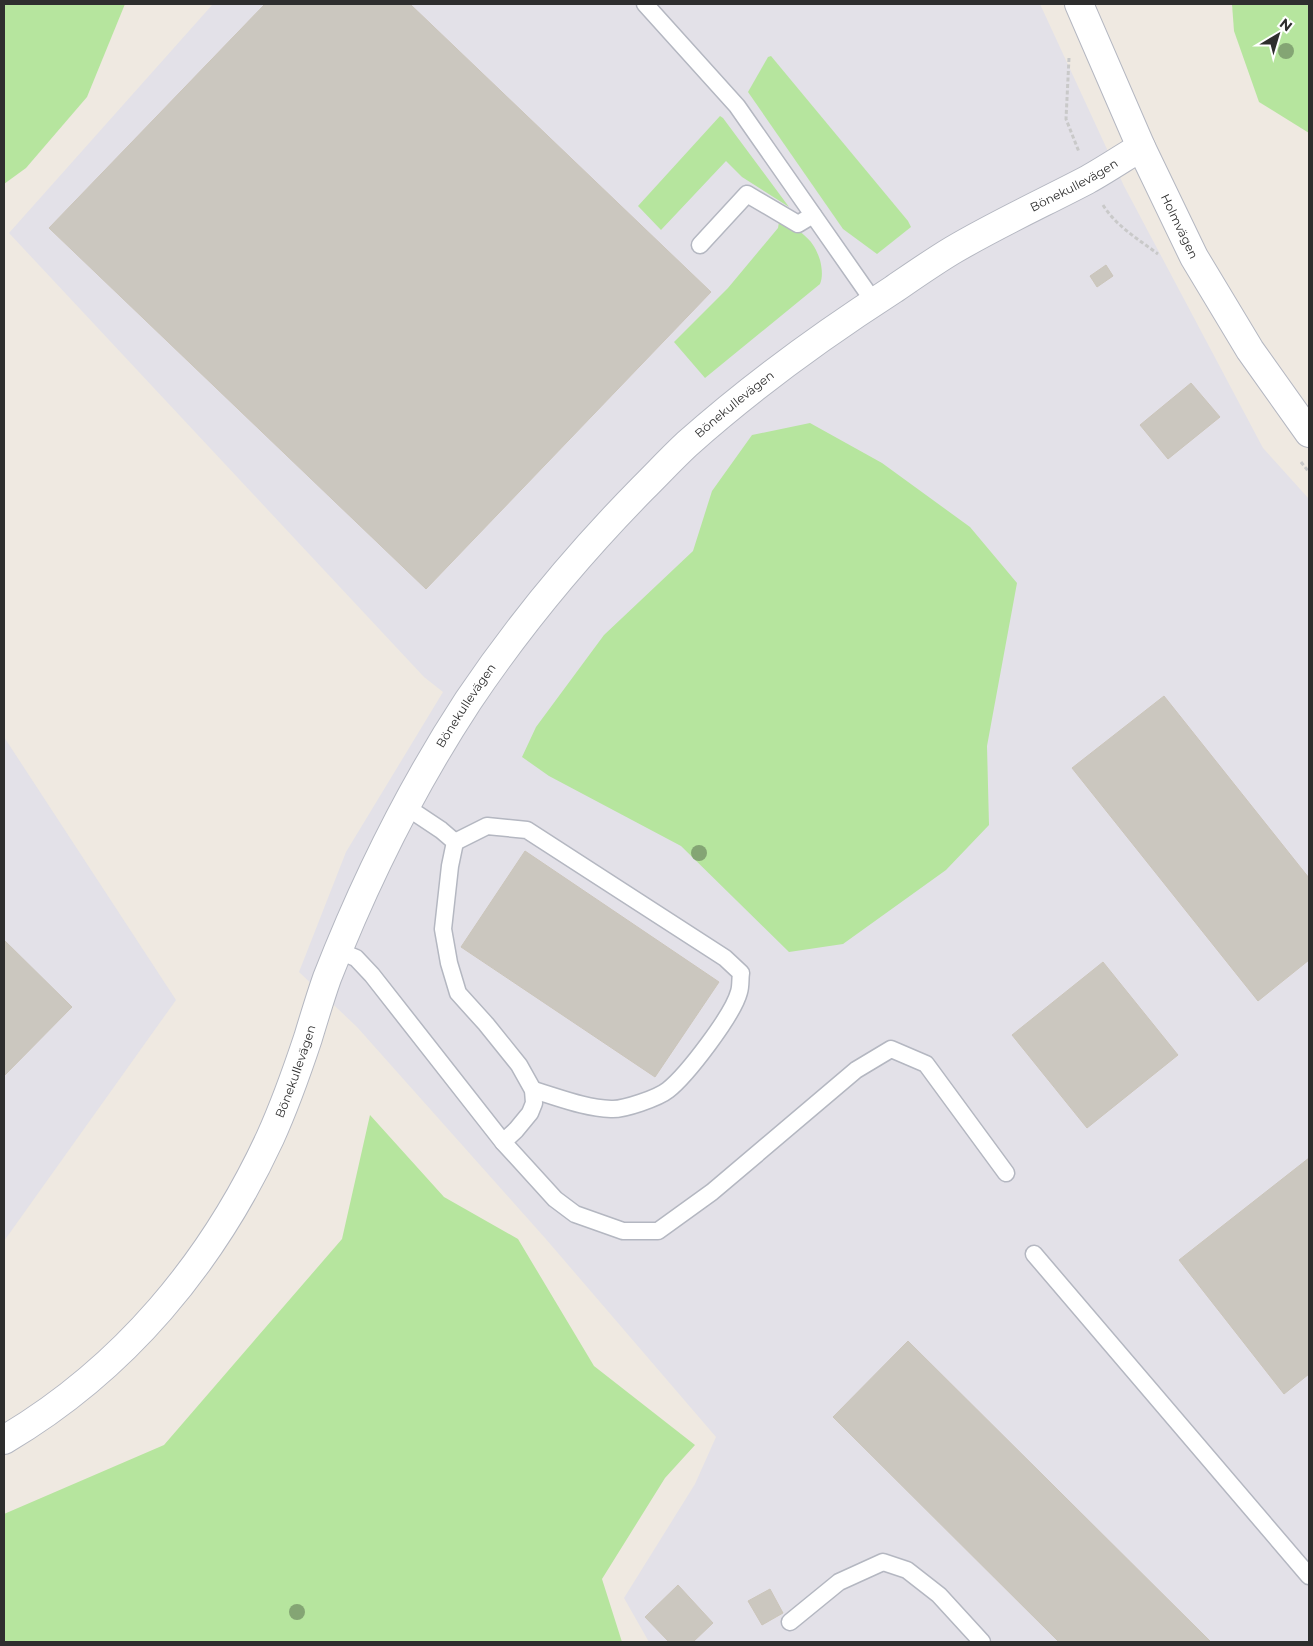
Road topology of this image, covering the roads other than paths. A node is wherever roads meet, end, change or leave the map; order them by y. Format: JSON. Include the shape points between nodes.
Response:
{"nodes":[{"id":1,"x":645,"y":4,"type":"edge"},
{"id":2,"x":1079,"y":4,"type":"edge"},
{"id":3,"x":1140,"y":147,"type":"junction"},
{"id":4,"x":814,"y":215,"type":"junction"},
{"id":5,"x":700,"y":245,"type":"dead end"},
{"id":6,"x":874,"y":302,"type":"junction"},
{"id":7,"x":1309,"y":432,"type":"edge"},
{"id":8,"x":405,"y":806,"type":"junction"},
{"id":9,"x":455,"y":842,"type":"junction"},
{"id":10,"x":339,"y":951,"type":"junction"},
{"id":11,"x":533,"y":1090,"type":"junction"},
{"id":12,"x":503,"y":1142,"type":"junction"},
{"id":13,"x":1006,"y":1173,"type":"dead end"},
{"id":14,"x":1034,"y":1254,"type":"dead end"},
{"id":15,"x":4,"y":1440,"type":"edge"},
{"id":16,"x":1309,"y":1576,"type":"edge"},
{"id":17,"x":790,"y":1622,"type":"dead end"},
{"id":18,"x":982,"y":1642,"type":"edge"}],
"edges":[{"from":1,"to":4,"type":"lane","via":[[737,106]]},
{"from":2,"to":3,"type":"street","name":"Holmvägen"},
{"from":3,"to":6,"type":"street","name":"Bönekullevägen","via":[[1090,178],[950,252]]},
{"from":3,"to":7,"type":"street","name":"Holmvägen","via":[[1194,257],[1250,350]]},
{"from":4,"to":5,"type":"lane","via":[[798,224],[748,194]]},
{"from":4,"to":6,"type":"lane"},
{"from":6,"to":8,"type":"street","name":"Bönekullevägen","via":[[812,343],[692,440],[593,539],[468,701]]},
{"from":8,"to":9,"type":"lane"},
{"from":8,"to":10,"type":"street","name":"Bönekullevägen","via":[[358,903]]},
{"from":9,"to":11,"type":"lane","via":[[443,929],[458,994],[519,1065]]},
{"from":9,"to":11,"type":"lane","via":[[488,826],[527,830],[725,958],[741,973],[739,992],[726,1019],[690,1068],[667,1091],[643,1102],[612,1109],[572,1102]]},
{"from":10,"to":12,"type":"lane","via":[[356,958],[372,975]]},
{"from":10,"to":15,"type":"street","name":"Bönekullevägen","via":[[270,1139],[213,1242],[180,1287],[129,1345],[58,1405]]},
{"from":11,"to":12,"type":"lane","via":[[534,1103],[530,1113]]},
{"from":12,"to":13,"type":"lane","via":[[555,1199],[575,1214],[623,1231],[658,1231],[712,1192],[856,1070],[891,1049],[926,1064]]},
{"from":14,"to":16,"type":"lane"},
{"from":17,"to":18,"type":"lane","via":[[839,1582],[883,1562],[907,1570],[939,1595]]}]}
